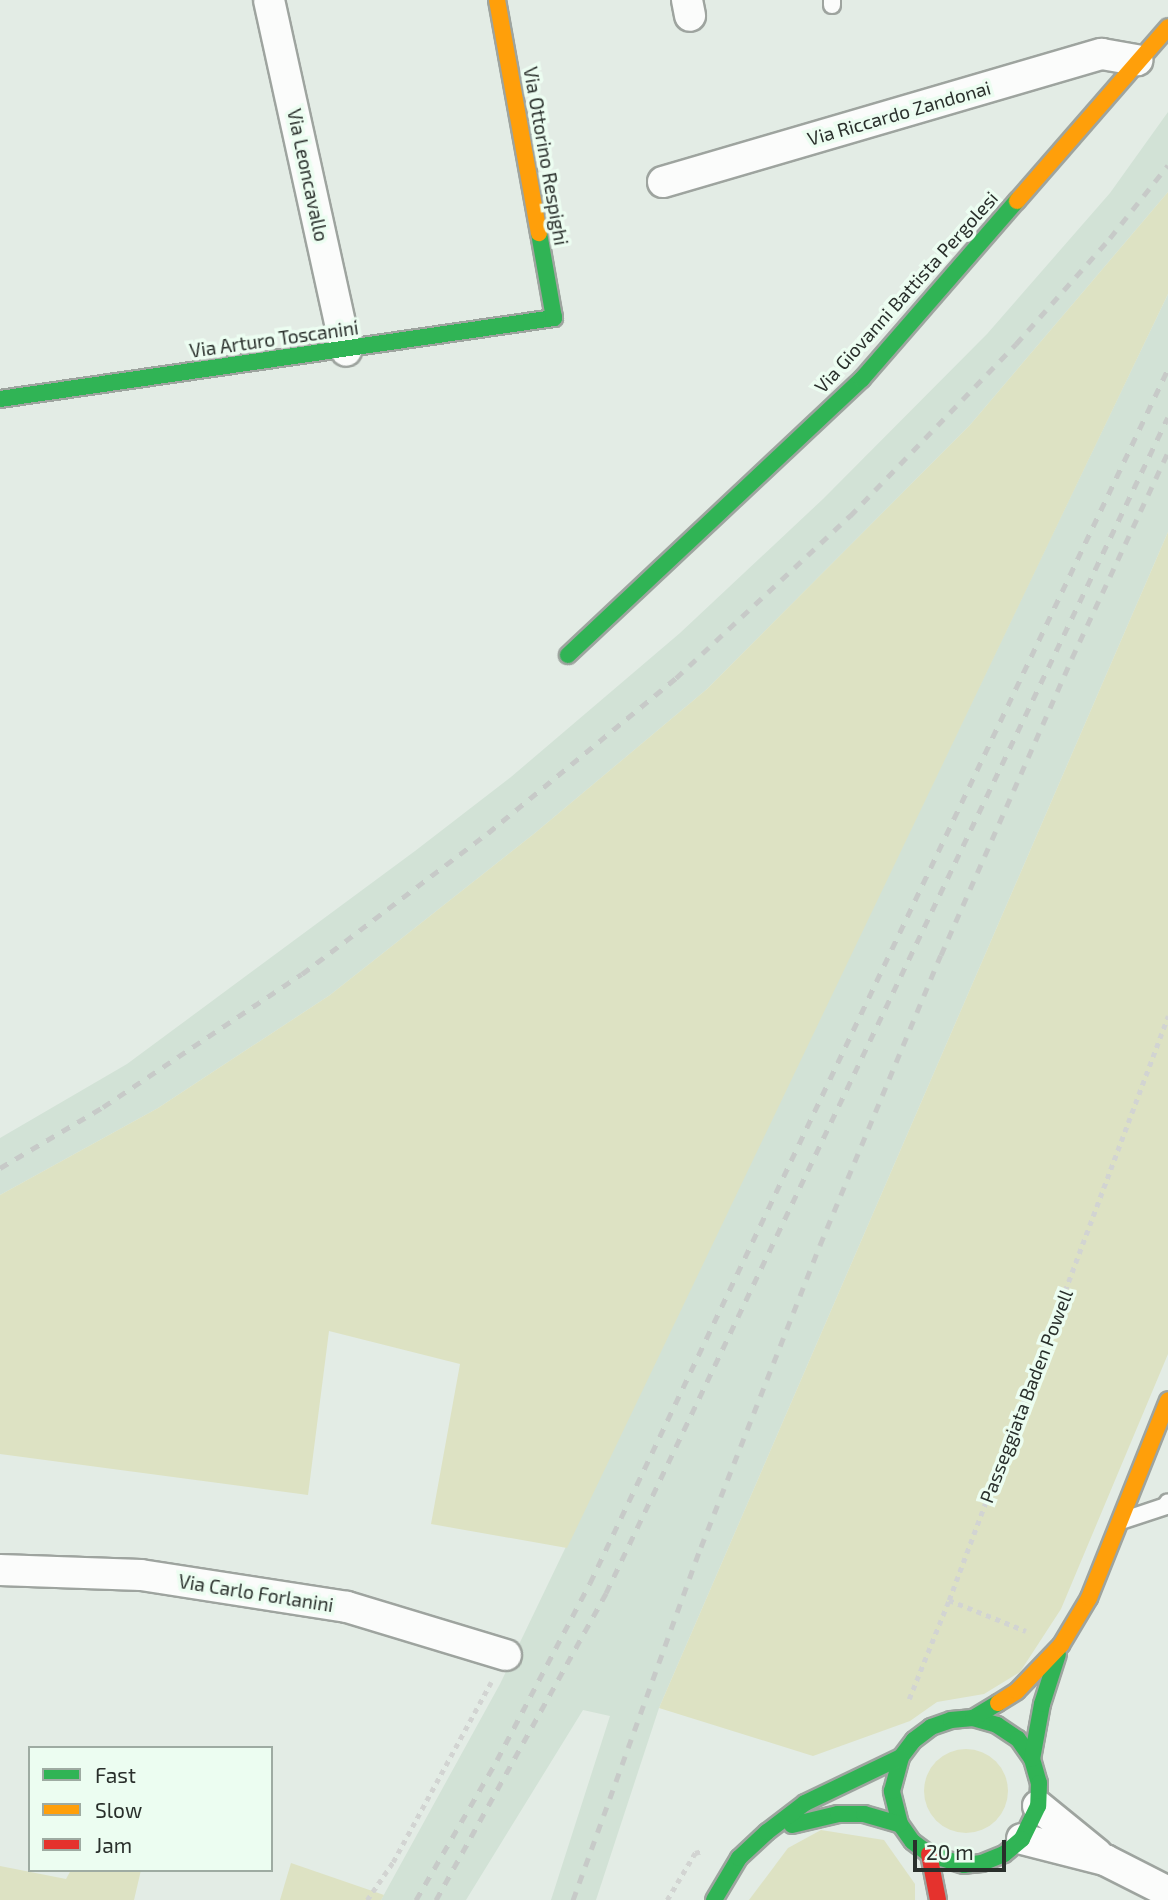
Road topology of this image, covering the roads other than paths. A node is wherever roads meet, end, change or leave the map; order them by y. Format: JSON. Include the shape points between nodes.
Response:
{"nodes":[{"id":1,"x":269,"y":0,"type":"edge"},
{"id":2,"x":497,"y":0,"type":"edge"},
{"id":3,"x":1168,"y":27,"type":"edge"},
{"id":4,"x":1137,"y":60,"type":"junction"},
{"id":5,"x":663,"y":182,"type":"dead end"},
{"id":6,"x":554,"y":318,"type":"joint"},
{"id":7,"x":346,"y":351,"type":"junction"},
{"id":8,"x":0,"y":399,"type":"edge"},
{"id":9,"x":568,"y":655,"type":"dead end"},
{"id":10,"x":1168,"y":1400,"type":"edge"},
{"id":11,"x":1168,"y":1502,"type":"edge"},
{"id":12,"x":1118,"y":1522,"type":"junction"},
{"id":13,"x":0,"y":1570,"type":"edge"},
{"id":14,"x":1061,"y":1646,"type":"junction"},
{"id":15,"x":506,"y":1655,"type":"road end"},
{"id":16,"x":973,"y":1718,"type":"junction"},
{"id":17,"x":901,"y":1757,"type":"junction"},
{"id":18,"x":1032,"y":1759,"type":"junction"},
{"id":19,"x":1038,"y":1806,"type":"junction"},
{"id":20,"x":900,"y":1824,"type":"junction"},
{"id":21,"x":767,"y":1832,"type":"junction"},
{"id":22,"x":1022,"y":1839,"type":"junction"},
{"id":23,"x":929,"y":1854,"type":"junction"},
{"id":24,"x":1105,"y":1860,"type":"junction"},
{"id":25,"x":982,"y":1863,"type":"junction"},
{"id":26,"x":969,"y":1886,"type":"dead end"},
{"id":27,"x":1168,"y":1892,"type":"edge"},
{"id":28,"x":714,"y":1900,"type":"edge"},
{"id":29,"x":938,"y":1900,"type":"edge"}],
"edges":[{"from":1,"to":7,"type":"street","name":"Via Leoncavallo"},
{"from":2,"to":6,"type":"street","name":"Via Ottorino Respighi"},
{"from":3,"to":4,"type":"street","name":"Via Giovanni Battista Pergolesi"},
{"from":4,"to":5,"type":"street","name":"Via Riccardo Zandonai","via":[[1102,54]]},
{"from":4,"to":9,"type":"street","name":"Via Giovanni Battista Pergolesi","via":[[862,379]]},
{"from":6,"to":7,"type":"street","name":"Via Arturo Toscanini"},
{"from":7,"to":8,"type":"street","name":"Via Arturo Toscanini"},
{"from":10,"to":12,"type":"street"},
{"from":11,"to":12,"type":"lane"},
{"from":12,"to":14,"type":"street","via":[[1089,1598]]},
{"from":13,"to":15,"type":"street","name":"Via Carlo Forlanini","via":[[141,1576],[347,1607]]},
{"from":14,"to":16,"type":"street","via":[[1017,1691]]},
{"from":14,"to":18,"type":"street","via":[[1042,1704]]},
{"from":16,"to":17,"type":"street","via":[[931,1727]]},
{"from":16,"to":18,"type":"street","via":[[997,1725],[1018,1739]]},
{"from":17,"to":20,"type":"street","via":[[892,1791]]},
{"from":17,"to":21,"type":"street","via":[[805,1803]]},
{"from":18,"to":19,"type":"street","via":[[1039,1783]]},
{"from":19,"to":22,"type":"street"},
{"from":19,"to":24,"type":"street"},
{"from":20,"to":21,"type":"street","via":[[864,1814],[838,1814]]},
{"from":20,"to":23,"type":"street"},
{"from":21,"to":28,"type":"street","via":[[739,1858]]},
{"from":22,"to":24,"type":"street"},
{"from":22,"to":25,"type":"street","via":[[1004,1854]]},
{"from":23,"to":25,"type":"street","via":[[955,1863]]},
{"from":23,"to":29,"type":"street"},
{"from":24,"to":27,"type":"street"},
{"from":25,"to":26,"type":"street"}]}
